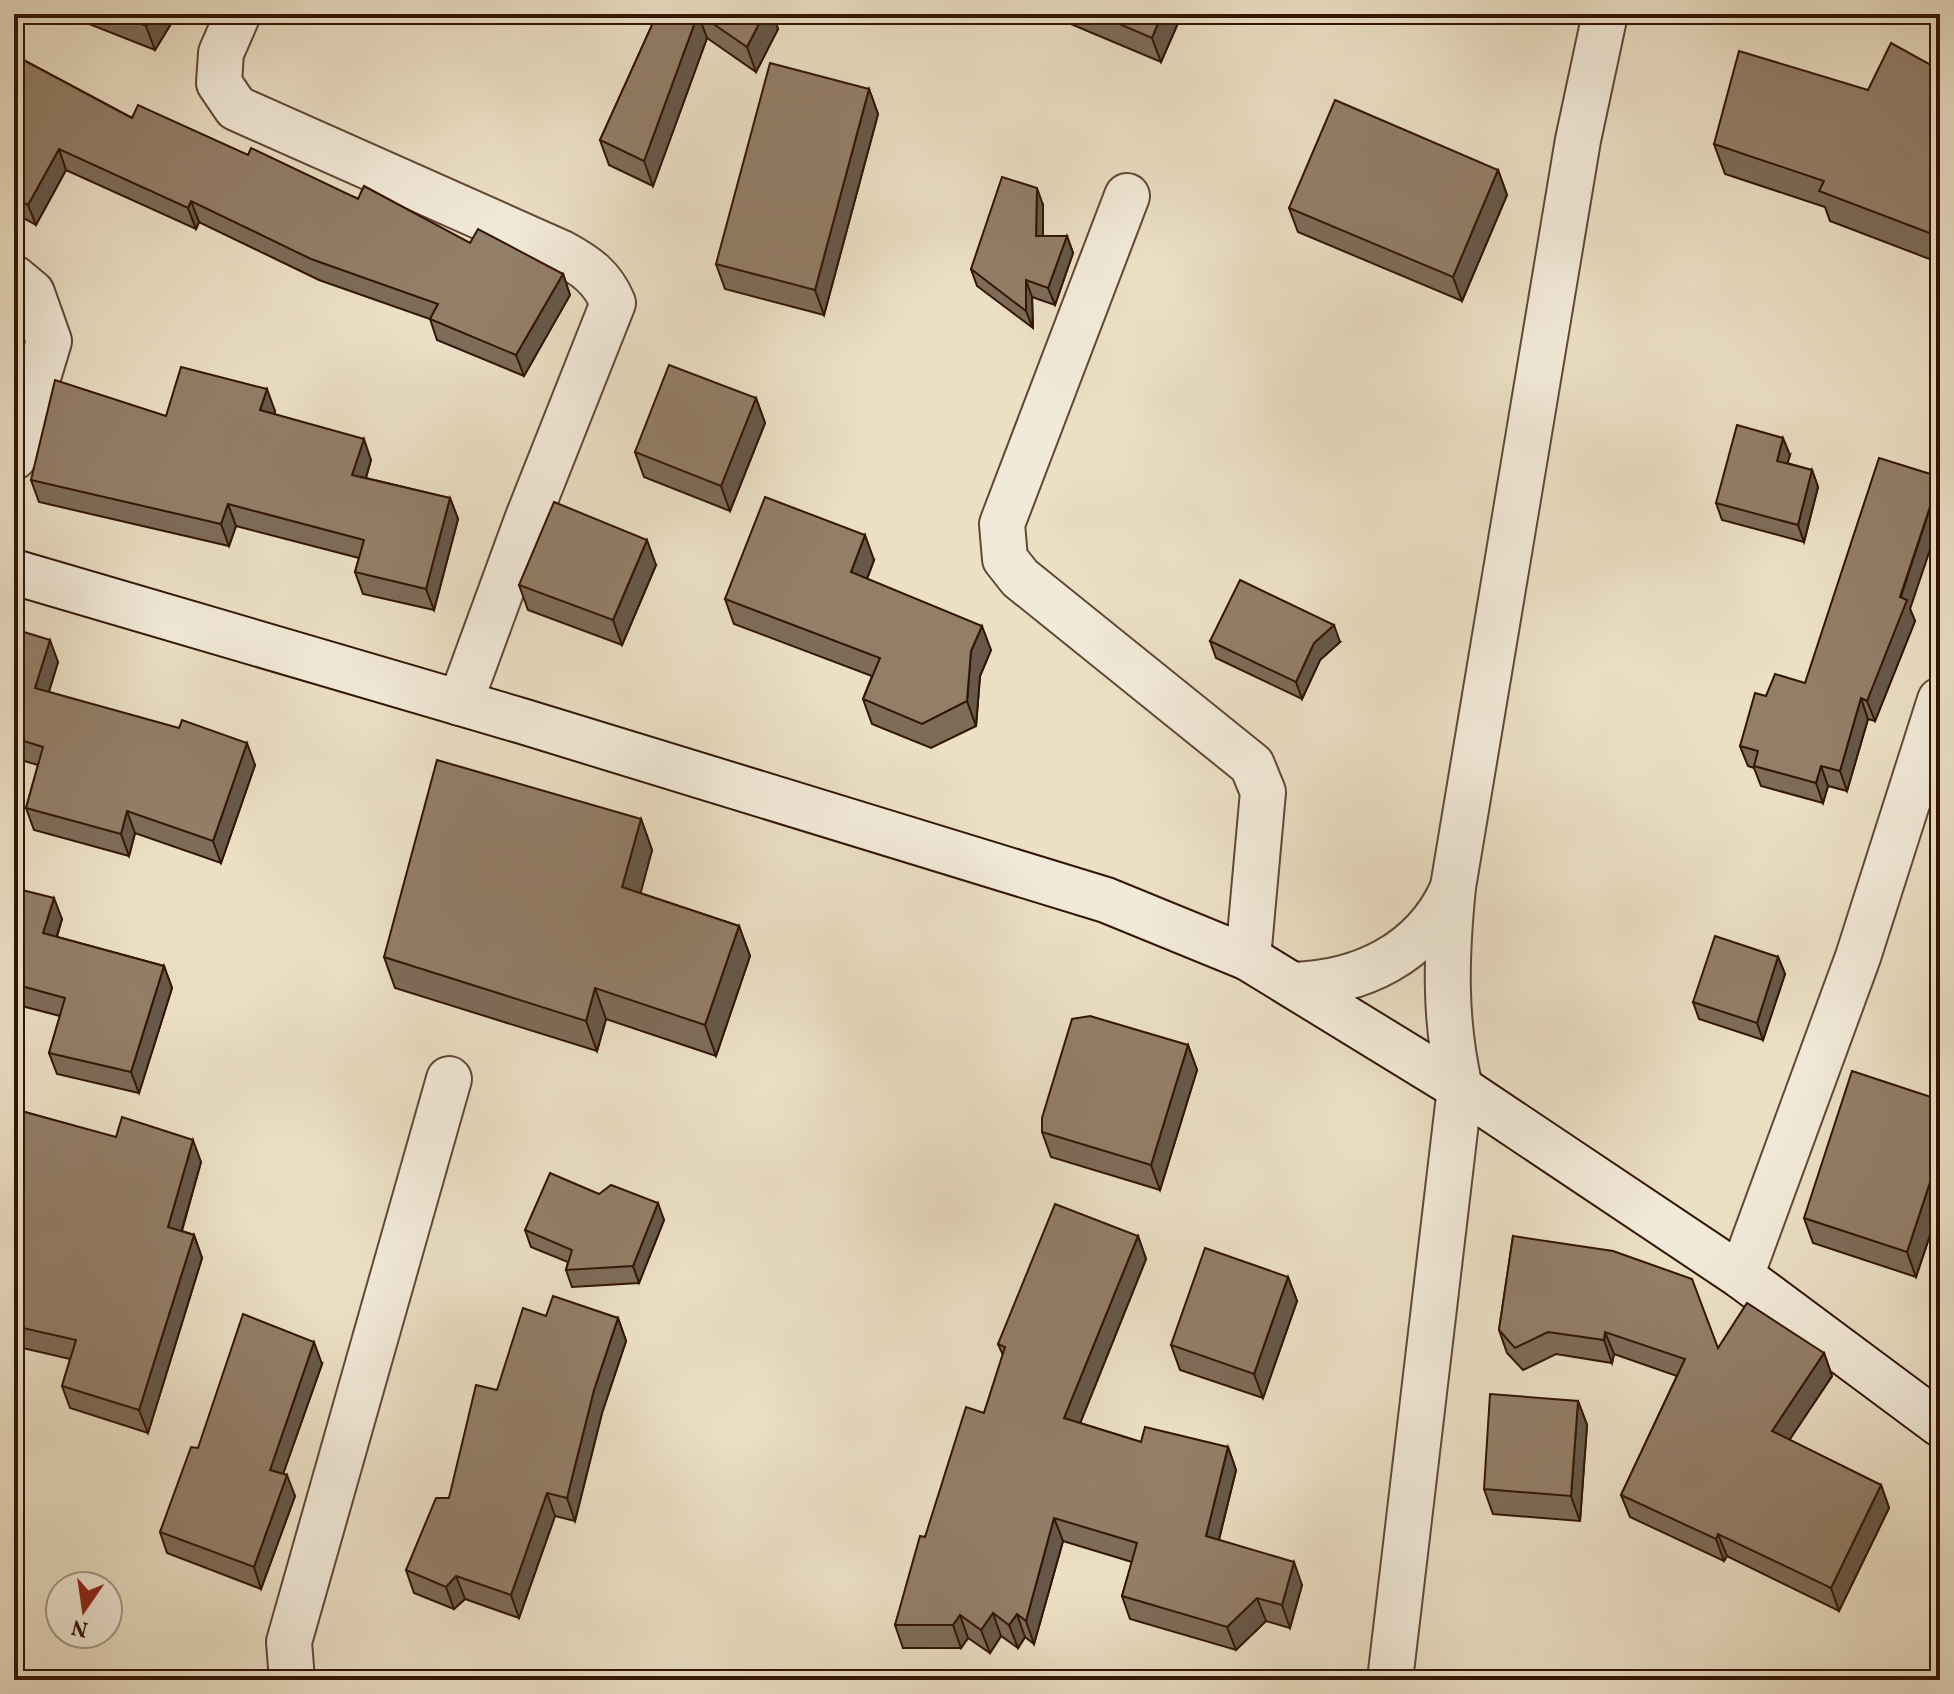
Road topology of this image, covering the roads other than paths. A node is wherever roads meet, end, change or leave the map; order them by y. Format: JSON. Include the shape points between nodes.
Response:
{"nodes":[{"id":1,"x":238,"y":14,"type":"edge"},
{"id":2,"x":1605,"y":14,"type":"edge"},
{"id":3,"x":1127,"y":196,"type":"dead end"},
{"id":4,"x":14,"y":278,"type":"edge"},
{"id":5,"x":14,"y":457,"type":"edge"},
{"id":6,"x":14,"y":572,"type":"edge"},
{"id":7,"x":1940,"y":700,"type":"edge"},
{"id":8,"x":460,"y":703,"type":"junction"},
{"id":9,"x":1453,"y":887,"type":"junction"},
{"id":10,"x":1248,"y":958,"type":"junction"},
{"id":11,"x":1293,"y":985,"type":"junction"},
{"id":12,"x":449,"y":1079,"type":"dead end"},
{"id":13,"x":1460,"y":1088,"type":"junction"},
{"id":14,"x":1741,"y":1276,"type":"junction"},
{"id":15,"x":1940,"y":1424,"type":"edge"},
{"id":16,"x":292,"y":1680,"type":"edge"},
{"id":17,"x":1390,"y":1680,"type":"edge"}],
"edges":[{"from":1,"to":8,"type":"street","via":[[221,53],[219,83],[236,108],[562,253],[588,267],[605,284],[613,303]]},
{"from":2,"to":9,"type":"street","via":[[1578,140]]},
{"from":3,"to":10,"type":"street","via":[[1002,524],[1005,559],[1020,578],[1252,765],[1263,792]]},
{"from":4,"to":5,"type":"street","via":[[32,293],[49,341]]},
{"from":6,"to":8,"type":"street"},
{"from":7,"to":14,"type":"street","via":[[1858,957]]},
{"from":8,"to":10,"type":"street","via":[[1106,900]]},
{"from":9,"to":11,"type":"street","via":[[1424,932],[1378,967],[1336,981]]},
{"from":9,"to":13,"type":"street","via":[[1446,1007]]},
{"from":10,"to":11,"type":"street"},
{"from":11,"to":13,"type":"street"},
{"from":12,"to":16,"type":"street","via":[[289,1642]]},
{"from":13,"to":14,"type":"street"},
{"from":13,"to":17,"type":"street"},
{"from":14,"to":15,"type":"street"}]}
